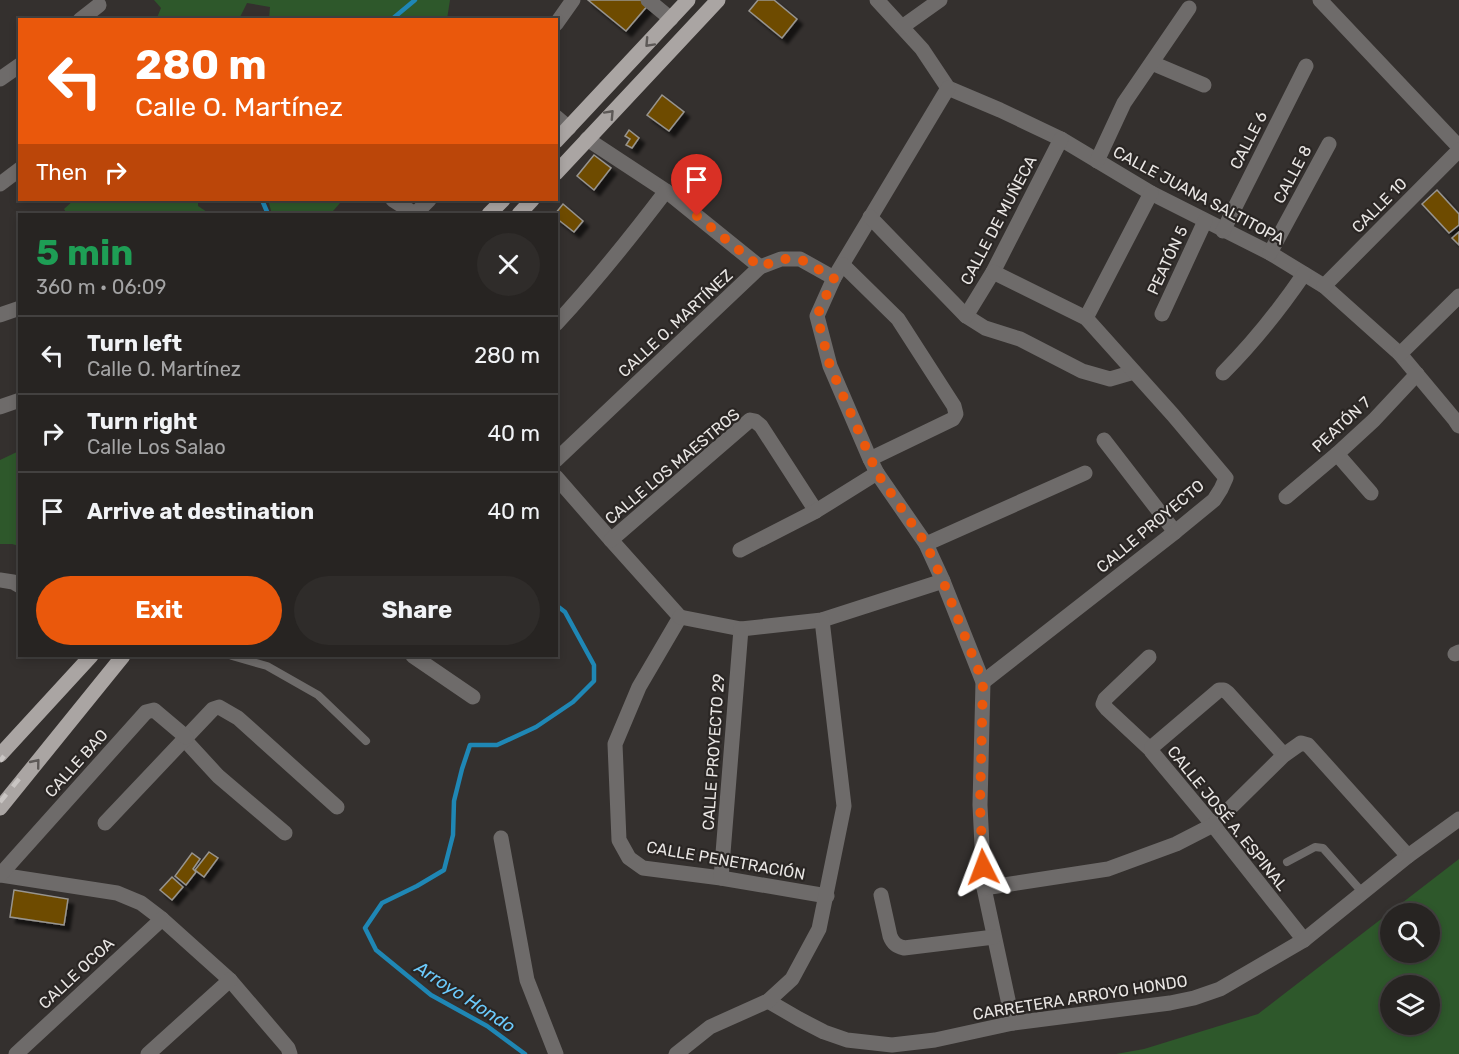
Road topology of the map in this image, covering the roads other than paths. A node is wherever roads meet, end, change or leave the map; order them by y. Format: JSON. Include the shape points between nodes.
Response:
{"nodes":[{"id":1,"x":573,"y":0,"type":"edge"},
{"id":2,"x":648,"y":0,"type":"edge"},
{"id":3,"x":688,"y":0,"type":"edge"},
{"id":4,"x":718,"y":0,"type":"edge"},
{"id":5,"x":877,"y":0,"type":"edge"},
{"id":6,"x":940,"y":0,"type":"edge"},
{"id":7,"x":1320,"y":0,"type":"edge"},
{"id":8,"x":99,"y":5,"type":"dead end"},
{"id":9,"x":1189,"y":8,"type":"dead end"},
{"id":10,"x":83,"y":18,"type":"edge"},
{"id":11,"x":671,"y":19,"type":"junction"},
{"id":12,"x":558,"y":21,"type":"edge"},
{"id":13,"x":902,"y":27,"type":"junction"},
{"id":14,"x":1152,"y":63,"type":"junction"},
{"id":15,"x":18,"y":66,"type":"edge"},
{"id":16,"x":1306,"y":66,"type":"dead end"},
{"id":17,"x":0,"y":80,"type":"edge"},
{"id":18,"x":1203,"y":85,"type":"dead end"},
{"id":19,"x":948,"y":88,"type":"junction"},
{"id":20,"x":558,"y":119,"type":"edge"},
{"id":21,"x":569,"y":128,"type":"junction"},
{"id":22,"x":558,"y":139,"type":"edge"},
{"id":23,"x":587,"y":139,"type":"junction"},
{"id":24,"x":1061,"y":139,"type":"junction"},
{"id":25,"x":1329,"y":144,"type":"dead end"},
{"id":26,"x":1459,"y":148,"type":"edge"},
{"id":27,"x":1097,"y":161,"type":"junction"},
{"id":28,"x":18,"y":170,"type":"edge"},
{"id":29,"x":558,"y":170,"type":"edge"},
{"id":30,"x":0,"y":184,"type":"edge"},
{"id":31,"x":666,"y":191,"type":"junction"},
{"id":32,"x":1151,"y":194,"type":"junction"},
{"id":33,"x":395,"y":201,"type":"edge"},
{"id":34,"x":428,"y":201,"type":"edge"},
{"id":35,"x":502,"y":201,"type":"edge"},
{"id":36,"x":531,"y":201,"type":"edge"},
{"id":37,"x":413,"y":213,"type":"edge"},
{"id":38,"x":416,"y":213,"type":"edge"},
{"id":39,"x":490,"y":213,"type":"edge"},
{"id":40,"x":520,"y":213,"type":"edge"},
{"id":41,"x":870,"y":216,"type":"junction"},
{"id":42,"x":1205,"y":221,"type":"junction"},
{"id":43,"x":1223,"y":231,"type":"junction"},
{"id":44,"x":1270,"y":253,"type":"junction"},
{"id":45,"x":760,"y":267,"type":"junction"},
{"id":46,"x":838,"y":272,"type":"junction"},
{"id":47,"x":993,"y":272,"type":"junction"},
{"id":48,"x":1304,"y":274,"type":"junction"},
{"id":49,"x":1324,"y":286,"type":"junction"},
{"id":50,"x":1459,"y":296,"type":"edge"},
{"id":51,"x":18,"y":309,"type":"edge"},
{"id":52,"x":1162,"y":314,"type":"dead end"},
{"id":53,"x":0,"y":315,"type":"edge"},
{"id":54,"x":966,"y":316,"type":"junction"},
{"id":55,"x":1086,"y":318,"type":"junction"},
{"id":56,"x":558,"y":322,"type":"edge"},
{"id":57,"x":1400,"y":354,"type":"junction"},
{"id":58,"x":1134,"y":372,"type":"junction"},
{"id":59,"x":1223,"y":373,"type":"dead end"},
{"id":60,"x":1417,"y":374,"type":"junction"},
{"id":61,"x":18,"y":401,"type":"edge"},
{"id":62,"x":0,"y":407,"type":"edge"},
{"id":63,"x":1459,"y":426,"type":"edge"},
{"id":64,"x":1104,"y":440,"type":"dead end"},
{"id":65,"x":1336,"y":454,"type":"junction"},
{"id":66,"x":558,"y":458,"type":"edge"},
{"id":67,"x":873,"y":466,"type":"junction"},
{"id":68,"x":1085,"y":473,"type":"dead end"},
{"id":69,"x":558,"y":479,"type":"edge"},
{"id":70,"x":1371,"y":493,"type":"dead end"},
{"id":71,"x":1286,"y":497,"type":"dead end"},
{"id":72,"x":816,"y":511,"type":"junction"},
{"id":73,"x":1175,"y":532,"type":"junction"},
{"id":74,"x":611,"y":540,"type":"junction"},
{"id":75,"x":926,"y":544,"type":"junction"},
{"id":76,"x":740,"y":550,"type":"dead end"},
{"id":77,"x":0,"y":580,"type":"edge"},
{"id":78,"x":943,"y":581,"type":"junction"},
{"id":79,"x":18,"y":585,"type":"edge"},
{"id":80,"x":681,"y":617,"type":"junction"},
{"id":81,"x":822,"y":620,"type":"junction"},
{"id":82,"x":741,"y":629,"type":"junction"},
{"id":83,"x":90,"y":657,"type":"edge"},
{"id":84,"x":122,"y":657,"type":"edge"},
{"id":85,"x":236,"y":657,"type":"edge"},
{"id":86,"x":414,"y":657,"type":"edge"},
{"id":87,"x":1149,"y":657,"type":"dead end"},
{"id":88,"x":983,"y":682,"type":"junction"},
{"id":89,"x":473,"y":697,"type":"dead end"},
{"id":90,"x":185,"y":738,"type":"junction"},
{"id":91,"x":366,"y":741,"type":"dead end"},
{"id":92,"x":1151,"y":750,"type":"junction"},
{"id":93,"x":0,"y":755,"type":"edge"},
{"id":94,"x":1284,"y":755,"type":"junction"},
{"id":95,"x":337,"y":807,"type":"dead end"},
{"id":96,"x":0,"y":808,"type":"edge"},
{"id":97,"x":1459,"y":819,"type":"edge"},
{"id":98,"x":105,"y":823,"type":"dead end"},
{"id":99,"x":1213,"y":825,"type":"junction"},
{"id":100,"x":285,"y":833,"type":"dead end"},
{"id":101,"x":501,"y":838,"type":"dead end"},
{"id":102,"x":1408,"y":856,"type":"junction"},
{"id":103,"x":1287,"y":862,"type":"dead end"},
{"id":104,"x":0,"y":875,"type":"edge"},
{"id":105,"x":722,"y":878,"type":"junction"},
{"id":106,"x":984,"y":888,"type":"junction"},
{"id":107,"x":1363,"y":893,"type":"junction"},
{"id":108,"x":881,"y":895,"type":"dead end"},
{"id":109,"x":826,"y":896,"type":"junction"},
{"id":110,"x":162,"y":919,"type":"junction"},
{"id":111,"x":994,"y":937,"type":"junction"},
{"id":112,"x":1304,"y":940,"type":"junction"},
{"id":113,"x":230,"y":980,"type":"junction"},
{"id":114,"x":768,"y":1001,"type":"junction"},
{"id":115,"x":1012,"y":1023,"type":"junction"},
{"id":116,"x":16,"y":1054,"type":"edge"},
{"id":117,"x":148,"y":1054,"type":"edge"},
{"id":118,"x":290,"y":1054,"type":"edge"},
{"id":119,"x":556,"y":1054,"type":"edge"},
{"id":120,"x":676,"y":1054,"type":"edge"}],
"edges":[{"from":1,"to":12,"type":"street"},
{"from":2,"to":11,"type":"street"},
{"from":3,"to":11,"type":"main road"},
{"from":23,"to":4,"type":"main road","one_way":true},
{"from":5,"to":13,"type":"street"},
{"from":6,"to":13,"type":"street"},
{"from":7,"to":26,"type":"street"},
{"from":8,"to":10,"type":"street"},
{"from":9,"to":14,"type":"street"},
{"from":11,"to":21,"type":"main road","one_way":true},
{"from":13,"to":19,"type":"street"},
{"from":14,"to":18,"type":"street"},
{"from":14,"to":27,"type":"street","via":[[1124,103]]},
{"from":15,"to":17,"type":"street"},
{"from":16,"to":43,"type":"street","name":"CALLE 6"},
{"from":19,"to":24,"type":"street","name":"CALLE JUANA SALTITOPA"},
{"from":19,"to":41,"type":"street"},
{"from":20,"to":21,"type":"street"},
{"from":21,"to":22,"type":"main road"},
{"from":23,"to":29,"type":"main road"},
{"from":23,"to":31,"type":"street"},
{"from":24,"to":27,"type":"street","name":"CALLE JUANA SALTITOPA"},
{"from":24,"to":47,"type":"street","name":"CALLE DE MUÑECA"},
{"from":25,"to":44,"type":"street","name":"CALLE 8"},
{"from":26,"to":49,"type":"street","name":"CALLE 10"},
{"from":27,"to":32,"type":"street","name":"CALLE JUANA SALTITOPA"},
{"from":28,"to":30,"type":"street"},
{"from":31,"to":45,"type":"street"},
{"from":31,"to":56,"type":"street"},
{"from":32,"to":42,"type":"street","name":"CALLE JUANA SALTITOPA"},
{"from":32,"to":55,"type":"street"},
{"from":33,"to":37,"type":"street"},
{"from":34,"to":38,"type":"street"},
{"from":35,"to":39,"type":"main road"},
{"from":36,"to":40,"type":"main road"},
{"from":41,"to":46,"type":"street"},
{"from":41,"to":54,"type":"street"},
{"from":42,"to":43,"type":"street","name":"CALLE JUANA SALTITOPA"},
{"from":42,"to":52,"type":"street","name":"PEATÓN 5"},
{"from":43,"to":44,"type":"street","name":"CALLE JUANA SALTITOPA"},
{"from":44,"to":48,"type":"street","name":"CALLE JUANA SALTITOPA"},
{"from":45,"to":46,"type":"street","name":"CALLE O. MARTÍNEZ","via":[[781,259],[800,259]]},
{"from":45,"to":66,"type":"street","name":"CALLE O. MARTÍNEZ"},
{"from":46,"to":67,"type":"street","via":[[817,316],[830,366]]},
{"from":46,"to":67,"type":"street","name":"CALLE O. MARTÍNEZ","via":[[898,319],[956,414]]},
{"from":47,"to":54,"type":"street","name":"CALLE DE MUÑECA"},
{"from":47,"to":55,"type":"street","name":"CALLE PROYECTO"},
{"from":48,"to":49,"type":"street","name":"CALLE JUANA SALTITOPA"},
{"from":48,"to":59,"type":"street","via":[[1244,353]]},
{"from":49,"to":57,"type":"street","name":"CALLE JUANA SALTITOPA"},
{"from":50,"to":57,"type":"street"},
{"from":51,"to":53,"type":"street"},
{"from":54,"to":58,"type":"street","via":[[1082,371],[1110,379]]},
{"from":55,"to":58,"type":"street","name":"CALLE PROYECTO"},
{"from":57,"to":60,"type":"street","name":"CALLE JUANA SALTITOPA"},
{"from":58,"to":73,"type":"street","name":"CALLE PROYECTO","via":[[1226,478],[1214,500]]},
{"from":60,"to":63,"type":"street","name":"CALLE JUANA SALTITOPA"},
{"from":60,"to":65,"type":"street","name":"PEATÓN 7"},
{"from":61,"to":62,"type":"street"},
{"from":64,"to":73,"type":"street"},
{"from":65,"to":70,"type":"street"},
{"from":65,"to":71,"type":"street","name":"PEATÓN 7"},
{"from":67,"to":72,"type":"street"},
{"from":67,"to":75,"type":"street"},
{"from":68,"to":75,"type":"street"},
{"from":69,"to":74,"type":"street"},
{"from":72,"to":74,"type":"street","name":"CALLE LOS MAESTROS","via":[[761,426],[750,420]]},
{"from":72,"to":76,"type":"street"},
{"from":73,"to":88,"type":"street","name":"CALLE PROYECTO"},
{"from":74,"to":80,"type":"street"},
{"from":75,"to":78,"type":"street"},
{"from":77,"to":79,"type":"street"},
{"from":78,"to":81,"type":"street"},
{"from":78,"to":88,"type":"street"},
{"from":80,"to":82,"type":"street"},
{"from":80,"to":105,"type":"street","name":"CALLE PENETRACIÓN","via":[[639,687],[615,744],[620,840],[629,858],[644,867]]},
{"from":81,"to":82,"type":"street"},
{"from":81,"to":109,"type":"street","via":[[844,806]]},
{"from":82,"to":105,"type":"street","name":"CALLE PROYECTO 29"},
{"from":83,"to":93,"type":"main road"},
{"from":96,"to":84,"type":"main road","one_way":true},
{"from":85,"to":91,"type":"lane","via":[[267,666],[318,695]]},
{"from":86,"to":89,"type":"street"},
{"from":87,"to":92,"type":"street","via":[[1103,704]]},
{"from":88,"to":106,"type":"street","via":[[980,805]]},
{"from":90,"to":95,"type":"street","via":[[213,709],[224,709]]},
{"from":90,"to":98,"type":"street"},
{"from":90,"to":100,"type":"street","via":[[218,776]]},
{"from":90,"to":104,"type":"street","name":"CALLE BAO","via":[[154,710],[146,712]]},
{"from":92,"to":94,"type":"street","name":"CALLE JOSÉ A. ESPINAL","via":[[1219,690],[1224,690]]},
{"from":92,"to":99,"type":"street","name":"CALLE JOSÉ A. ESPINAL"},
{"from":94,"to":99,"type":"street"},
{"from":94,"to":102,"type":"street","via":[[1300,743],[1308,745]]},
{"from":97,"to":102,"type":"street","name":"CARRETERA ARROYO HONDO"},
{"from":99,"to":106,"type":"street","via":[[1176,844],[1108,869]]},
{"from":99,"to":112,"type":"street","name":"CALLE JOSÉ A. ESPINAL"},
{"from":101,"to":119,"type":"street","via":[[527,980]]},
{"from":102,"to":107,"type":"street","name":"CARRETERA ARROYO HONDO"},
{"from":103,"to":107,"type":"lane","via":[[1315,847],[1323,848]]},
{"from":104,"to":110,"type":"street","via":[[117,893],[141,903]]},
{"from":105,"to":109,"type":"street","name":"CALLE PENETRACIÓN"},
{"from":106,"to":111,"type":"street"},
{"from":107,"to":112,"type":"street","name":"CARRETERA ARROYO HONDO"},
{"from":108,"to":111,"type":"street","via":[[890,936],[897,946]]},
{"from":109,"to":114,"type":"street","via":[[819,929],[792,979]]},
{"from":110,"to":113,"type":"street"},
{"from":110,"to":116,"type":"street","name":"CALLE OCOA"},
{"from":111,"to":115,"type":"street"},
{"from":112,"to":115,"type":"street","name":"CARRETERA ARROYO HONDO","via":[[1220,989],[1194,998]]},
{"from":113,"to":117,"type":"street"},
{"from":113,"to":118,"type":"street"},
{"from":114,"to":115,"type":"street","name":"CARRETERA ARROYO HONDO","via":[[824,1032],[847,1040],[892,1045],[936,1040]]},
{"from":114,"to":120,"type":"street","via":[[710,1027]]}]}
